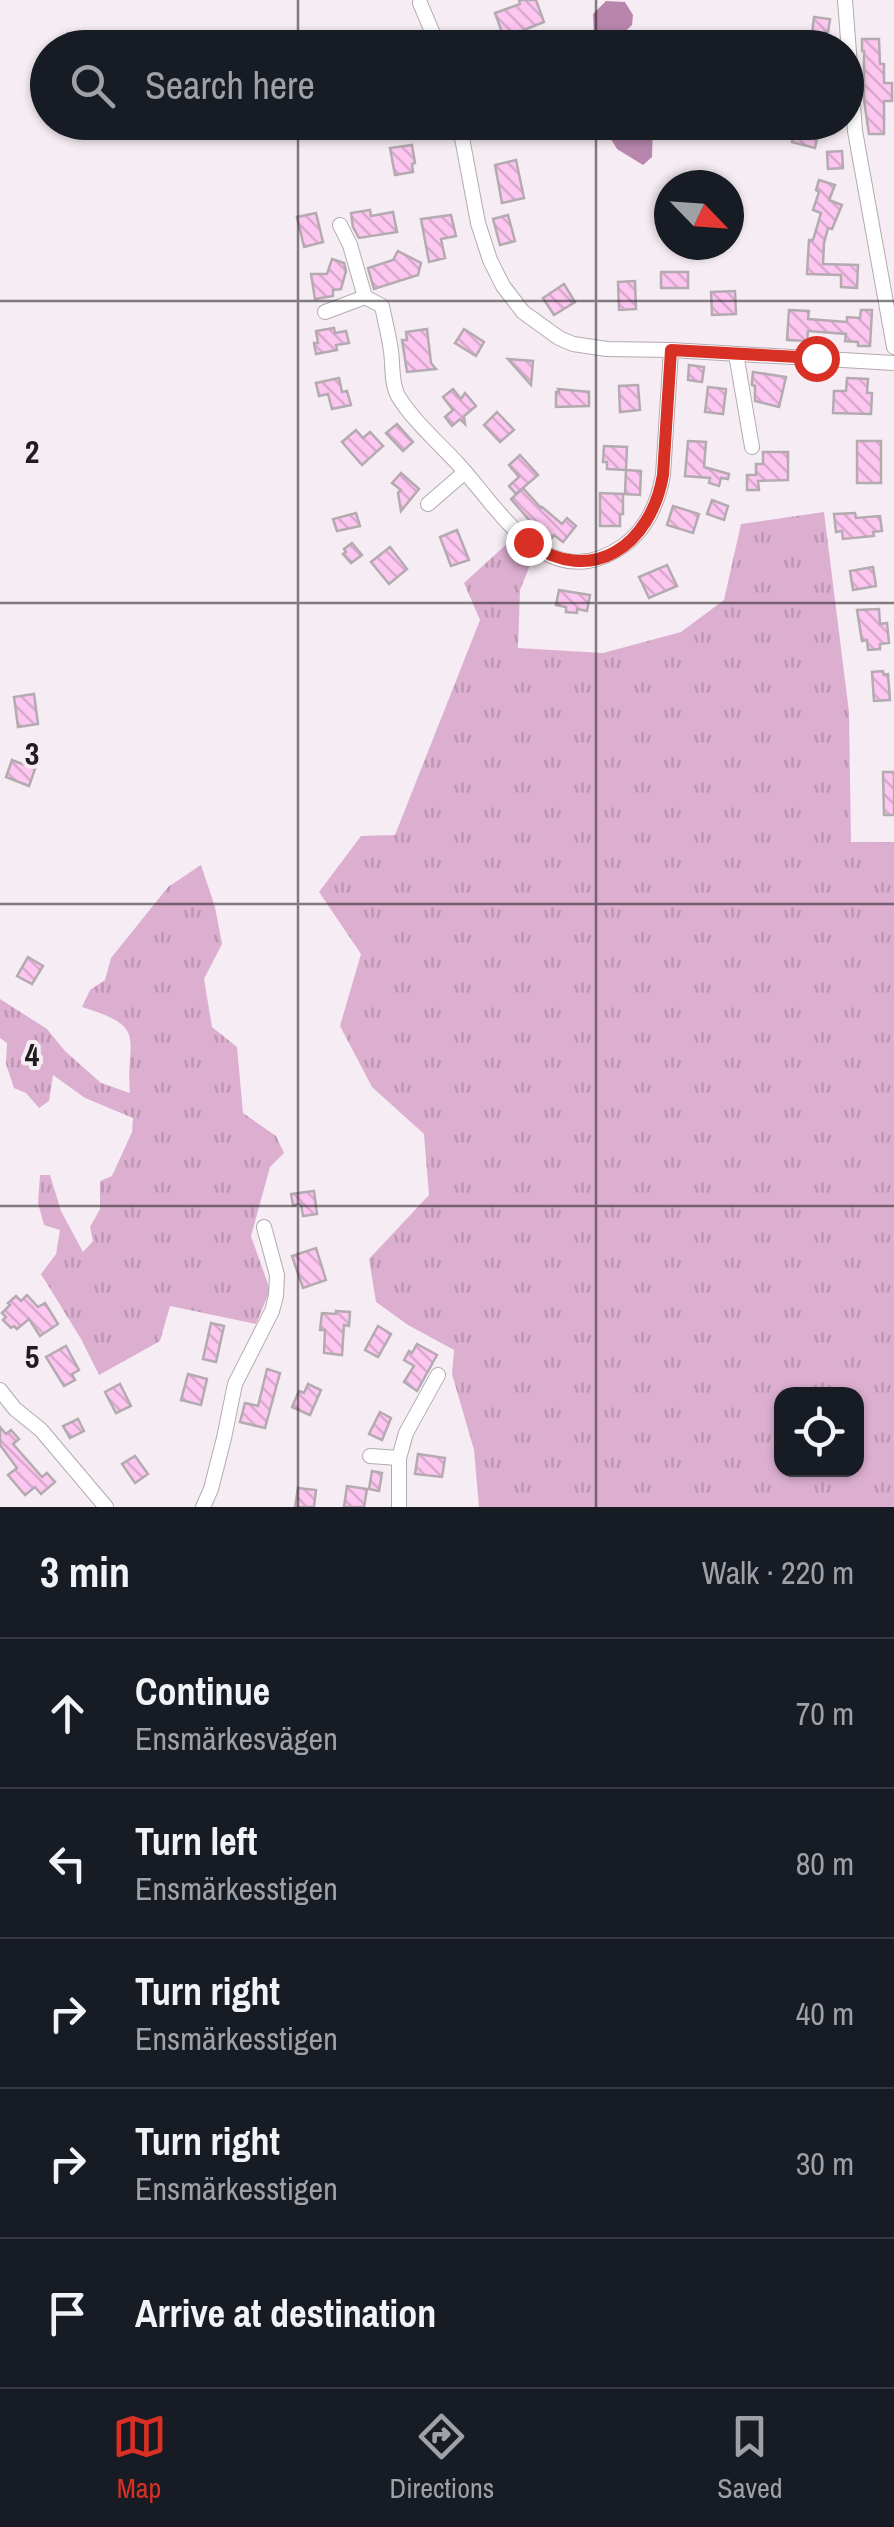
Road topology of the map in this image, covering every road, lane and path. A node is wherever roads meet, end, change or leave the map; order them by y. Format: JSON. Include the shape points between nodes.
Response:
{"nodes":[{"id":1,"x":845,"y":0,"type":"edge"},
{"id":2,"x":420,"y":3,"type":"dead end"},
{"id":3,"x":431,"y":30,"type":"edge"},
{"id":4,"x":847,"y":30,"type":"edge"},
{"id":5,"x":462,"y":140,"type":"edge"},
{"id":6,"x":858,"y":140,"type":"edge"},
{"id":7,"x":340,"y":225,"type":"dead end"},
{"id":8,"x":365,"y":298,"type":"junction"},
{"id":9,"x":325,"y":312,"type":"dead end"},
{"id":10,"x":894,"y":346,"type":"edge"},
{"id":11,"x":671,"y":350,"type":"junction"},
{"id":12,"x":736,"y":354,"type":"junction"},
{"id":13,"x":894,"y":363,"type":"edge"},
{"id":14,"x":752,"y":446,"type":"dead end"},
{"id":15,"x":465,"y":472,"type":"junction"},
{"id":16,"x":428,"y":504,"type":"dead end"},
{"id":17,"x":264,"y":1227,"type":"dead end"},
{"id":18,"x":438,"y":1375,"type":"dead end"},
{"id":19,"x":0,"y":1390,"type":"edge"},
{"id":20,"x":370,"y":1456,"type":"dead end"},
{"id":21,"x":399,"y":1458,"type":"junction"},
{"id":22,"x":106,"y":1507,"type":"edge"},
{"id":23,"x":203,"y":1507,"type":"edge"},
{"id":24,"x":400,"y":1507,"type":"edge"}],
"edges":[{"from":1,"to":4,"type":"street"},
{"from":2,"to":3,"type":"street"},
{"from":5,"to":11,"type":"street","via":[[490,260],[523,312],[573,344]]},
{"from":6,"to":10,"type":"street"},
{"from":7,"to":8,"type":"street"},
{"from":8,"to":9,"type":"street"},
{"from":8,"to":15,"type":"street","via":[[382,306],[398,395]]},
{"from":11,"to":12,"type":"street"},
{"from":11,"to":15,"type":"street","via":[[660,495],[635,537],[617,550],[584,563],[549,556],[515,530]]},
{"from":12,"to":13,"type":"street"},
{"from":12,"to":14,"type":"street"},
{"from":15,"to":16,"type":"street"},
{"from":17,"to":23,"type":"street","via":[[276,1296],[235,1384]]},
{"from":18,"to":21,"type":"street"},
{"from":19,"to":22,"type":"street"},
{"from":20,"to":21,"type":"street"},
{"from":21,"to":24,"type":"street"}]}
